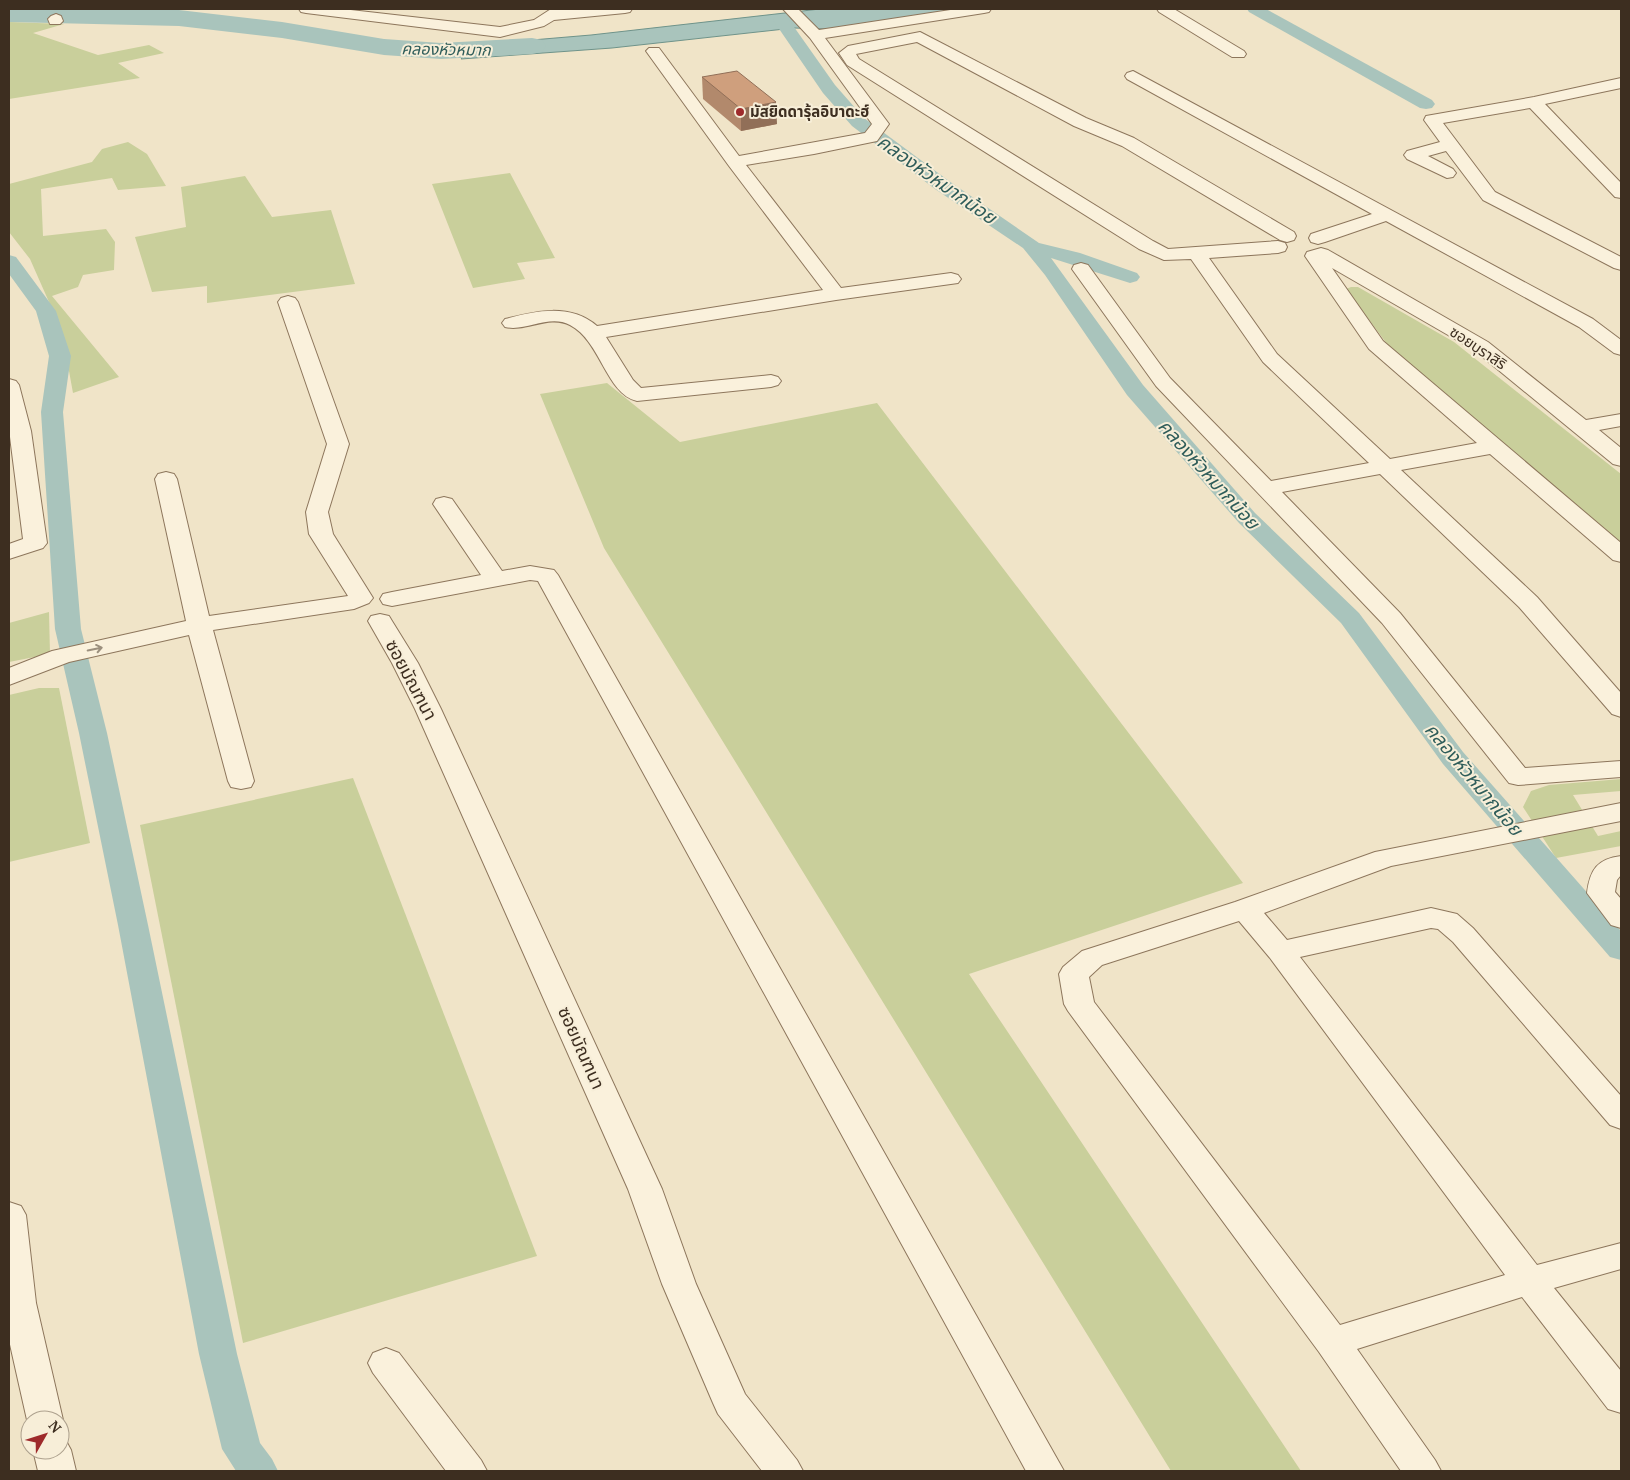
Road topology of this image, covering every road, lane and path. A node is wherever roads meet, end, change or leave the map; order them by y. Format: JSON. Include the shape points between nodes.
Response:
{"nodes":[{"id":1,"x":306,"y":9,"type":"edge"},
{"id":2,"x":354,"y":9,"type":"edge"},
{"id":3,"x":625,"y":9,"type":"edge"},
{"id":4,"x":791,"y":9,"type":"edge"},
{"id":5,"x":984,"y":9,"type":"edge"},
{"id":6,"x":1164,"y":9,"type":"edge"},
{"id":7,"x":556,"y":13,"type":"edge"},
{"id":8,"x":515,"y":30,"type":"junction"},
{"id":9,"x":813,"y":33,"type":"junction"},
{"id":10,"x":654,"y":51,"type":"dead end"},
{"id":11,"x":1238,"y":54,"type":"dead end"},
{"id":12,"x":1133,"y":76,"type":"dead end"},
{"id":13,"x":1621,"y":83,"type":"edge"},
{"id":14,"x":1534,"y":102,"type":"junction"},
{"id":15,"x":1450,"y":144,"type":"junction"},
{"id":16,"x":735,"y":162,"type":"junction"},
{"id":17,"x":1447,"y":173,"type":"dead end"},
{"id":18,"x":1621,"y":194,"type":"edge"},
{"id":19,"x":1387,"y":215,"type":"junction"},
{"id":20,"x":1283,"y":242,"type":"junction"},
{"id":21,"x":1318,"y":249,"type":"junction"},
{"id":22,"x":1197,"y":254,"type":"junction"},
{"id":23,"x":1621,"y":264,"type":"edge"},
{"id":24,"x":1081,"y":269,"type":"dead end"},
{"id":25,"x":951,"y":279,"type":"dead end"},
{"id":26,"x":836,"y":294,"type":"junction"},
{"id":27,"x":288,"y":302,"type":"dead end"},
{"id":28,"x":512,"y":323,"type":"dead end"},
{"id":29,"x":591,"y":333,"type":"junction"},
{"id":30,"x":1621,"y":349,"type":"edge"},
{"id":31,"x":771,"y":381,"type":"dead end"},
{"id":32,"x":9,"y":385,"type":"edge"},
{"id":33,"x":1621,"y":420,"type":"edge"},
{"id":34,"x":1582,"y":427,"type":"junction"},
{"id":35,"x":1496,"y":446,"type":"junction"},
{"id":36,"x":1621,"y":459,"type":"edge"},
{"id":37,"x":1387,"y":467,"type":"junction"},
{"id":38,"x":166,"y":479,"type":"dead end"},
{"id":39,"x":1264,"y":489,"type":"junction"},
{"id":40,"x":444,"y":504,"type":"dead end"},
{"id":41,"x":9,"y":552,"type":"edge"},
{"id":42,"x":1621,"y":555,"type":"edge"},
{"id":43,"x":496,"y":579,"type":"junction"},
{"id":44,"x":367,"y":607,"type":"junction"},
{"id":45,"x":201,"y":634,"type":"junction"},
{"id":46,"x":9,"y":677,"type":"edge"},
{"id":47,"x":1621,"y":709,"type":"edge"},
{"id":48,"x":1621,"y":769,"type":"edge"},
{"id":49,"x":241,"y":782,"type":"dead end"},
{"id":50,"x":1610,"y":813,"type":"edge"},
{"id":51,"x":1621,"y":865,"type":"edge"},
{"id":52,"x":1246,"y":909,"type":"junction"},
{"id":53,"x":1621,"y":918,"type":"edge"},
{"id":54,"x":1280,"y":951,"type":"junction"},
{"id":55,"x":1621,"y":1116,"type":"edge"},
{"id":56,"x":9,"y":1215,"type":"edge"},
{"id":57,"x":1621,"y":1256,"type":"edge"},
{"id":58,"x":1529,"y":1281,"type":"junction"},
{"id":59,"x":1332,"y":1342,"type":"junction"},
{"id":60,"x":386,"y":1363,"type":"dead end"},
{"id":61,"x":1621,"y":1398,"type":"edge"},
{"id":62,"x":43,"y":1410,"type":"edge"},
{"id":63,"x":468,"y":1471,"type":"edge"},
{"id":64,"x":784,"y":1471,"type":"edge"},
{"id":65,"x":1045,"y":1471,"type":"edge"},
{"id":66,"x":1422,"y":1471,"type":"edge"}],
"edges":[{"from":1,"to":8,"type":"street","via":[[500,32]]},
{"from":2,"to":8,"type":"street"},
{"from":3,"to":7,"type":"street"},
{"from":4,"to":9,"type":"street"},
{"from":5,"to":9,"type":"street"},
{"from":6,"to":11,"type":"street"},
{"from":7,"to":8,"type":"street","via":[[539,23]]},
{"from":9,"to":16,"type":"street","via":[[881,124],[871,136]]},
{"from":10,"to":16,"type":"street"},
{"from":12,"to":19,"type":"street"},
{"from":13,"to":14,"type":"street"},
{"from":14,"to":15,"type":"street","via":[[1432,120]]},
{"from":14,"to":18,"type":"street"},
{"from":15,"to":17,"type":"street","via":[[1413,155]]},
{"from":15,"to":23,"type":"street","via":[[1489,196]]},
{"from":16,"to":26,"type":"street"},
{"from":19,"to":21,"type":"street"},
{"from":19,"to":30,"type":"street","via":[[1586,323]]},
{"from":20,"to":21,"type":"street","name":"ซอยบุราสิริ","via":[[1296,255]]},
{"from":20,"to":22,"type":"street"},
{"from":20,"to":22,"type":"street","via":[[1128,142],[1080,122],[920,37],[848,51],[852,62],[1146,245],[1164,254]]},
{"from":21,"to":34,"type":"street","name":"ซอยบุราสิริ","via":[[1481,346]]},
{"from":21,"to":35,"type":"street","via":[[1376,345]]},
{"from":22,"to":37,"type":"street","via":[[1270,358]]},
{"from":24,"to":39,"type":"street","via":[[1163,382]]},
{"from":25,"to":26,"type":"street"},
{"from":26,"to":29,"type":"street"},
{"from":27,"to":44,"type":"street","name":"ซอยมัณฑนา","via":[[338,444],[317,512],[321,534]]},
{"from":28,"to":29,"type":"street","via":[[566,317]]},
{"from":29,"to":31,"type":"street","via":[[600,340],[626,386],[637,395]]},
{"from":32,"to":41,"type":"street","via":[[20,431],[35,543]]},
{"from":33,"to":34,"type":"street"},
{"from":34,"to":36,"type":"street","name":"ซอยบุราสิริ"},
{"from":35,"to":37,"type":"street"},
{"from":35,"to":42,"type":"street"},
{"from":37,"to":39,"type":"street"},
{"from":37,"to":47,"type":"street","via":[[1528,602]]},
{"from":38,"to":45,"type":"street"},
{"from":39,"to":48,"type":"street","via":[[1391,618],[1518,777]]},
{"from":40,"to":43,"type":"street"},
{"from":43,"to":44,"type":"street"},
{"from":43,"to":65,"type":"street","via":[[530,573],[546,575],[552,582]]},
{"from":44,"to":45,"type":"street"},
{"from":44,"to":64,"type":"street","name":"ซอยมัณฑนา","via":[[405,663],[428,710],[645,1189],[679,1284],[732,1403]]},
{"from":45,"to":46,"type":"street"},
{"from":45,"to":49,"type":"street"},
{"from":50,"to":52,"type":"street","via":[[1385,858]]},
{"from":51,"to":53,"type":"street","via":[[1614,866],[1603,877],[1601,892]]},
{"from":52,"to":54,"type":"street"},
{"from":52,"to":59,"type":"street","via":[[1092,958],[1074,974],[1079,1004]]},
{"from":54,"to":55,"type":"street","via":[[1431,918],[1447,921],[1463,935]]},
{"from":54,"to":58,"type":"street"},
{"from":56,"to":62,"type":"street","via":[[18,1303]]},
{"from":57,"to":58,"type":"street"},
{"from":58,"to":59,"type":"street"},
{"from":58,"to":61,"type":"street"},
{"from":59,"to":66,"type":"street"},
{"from":60,"to":63,"type":"street"}]}
